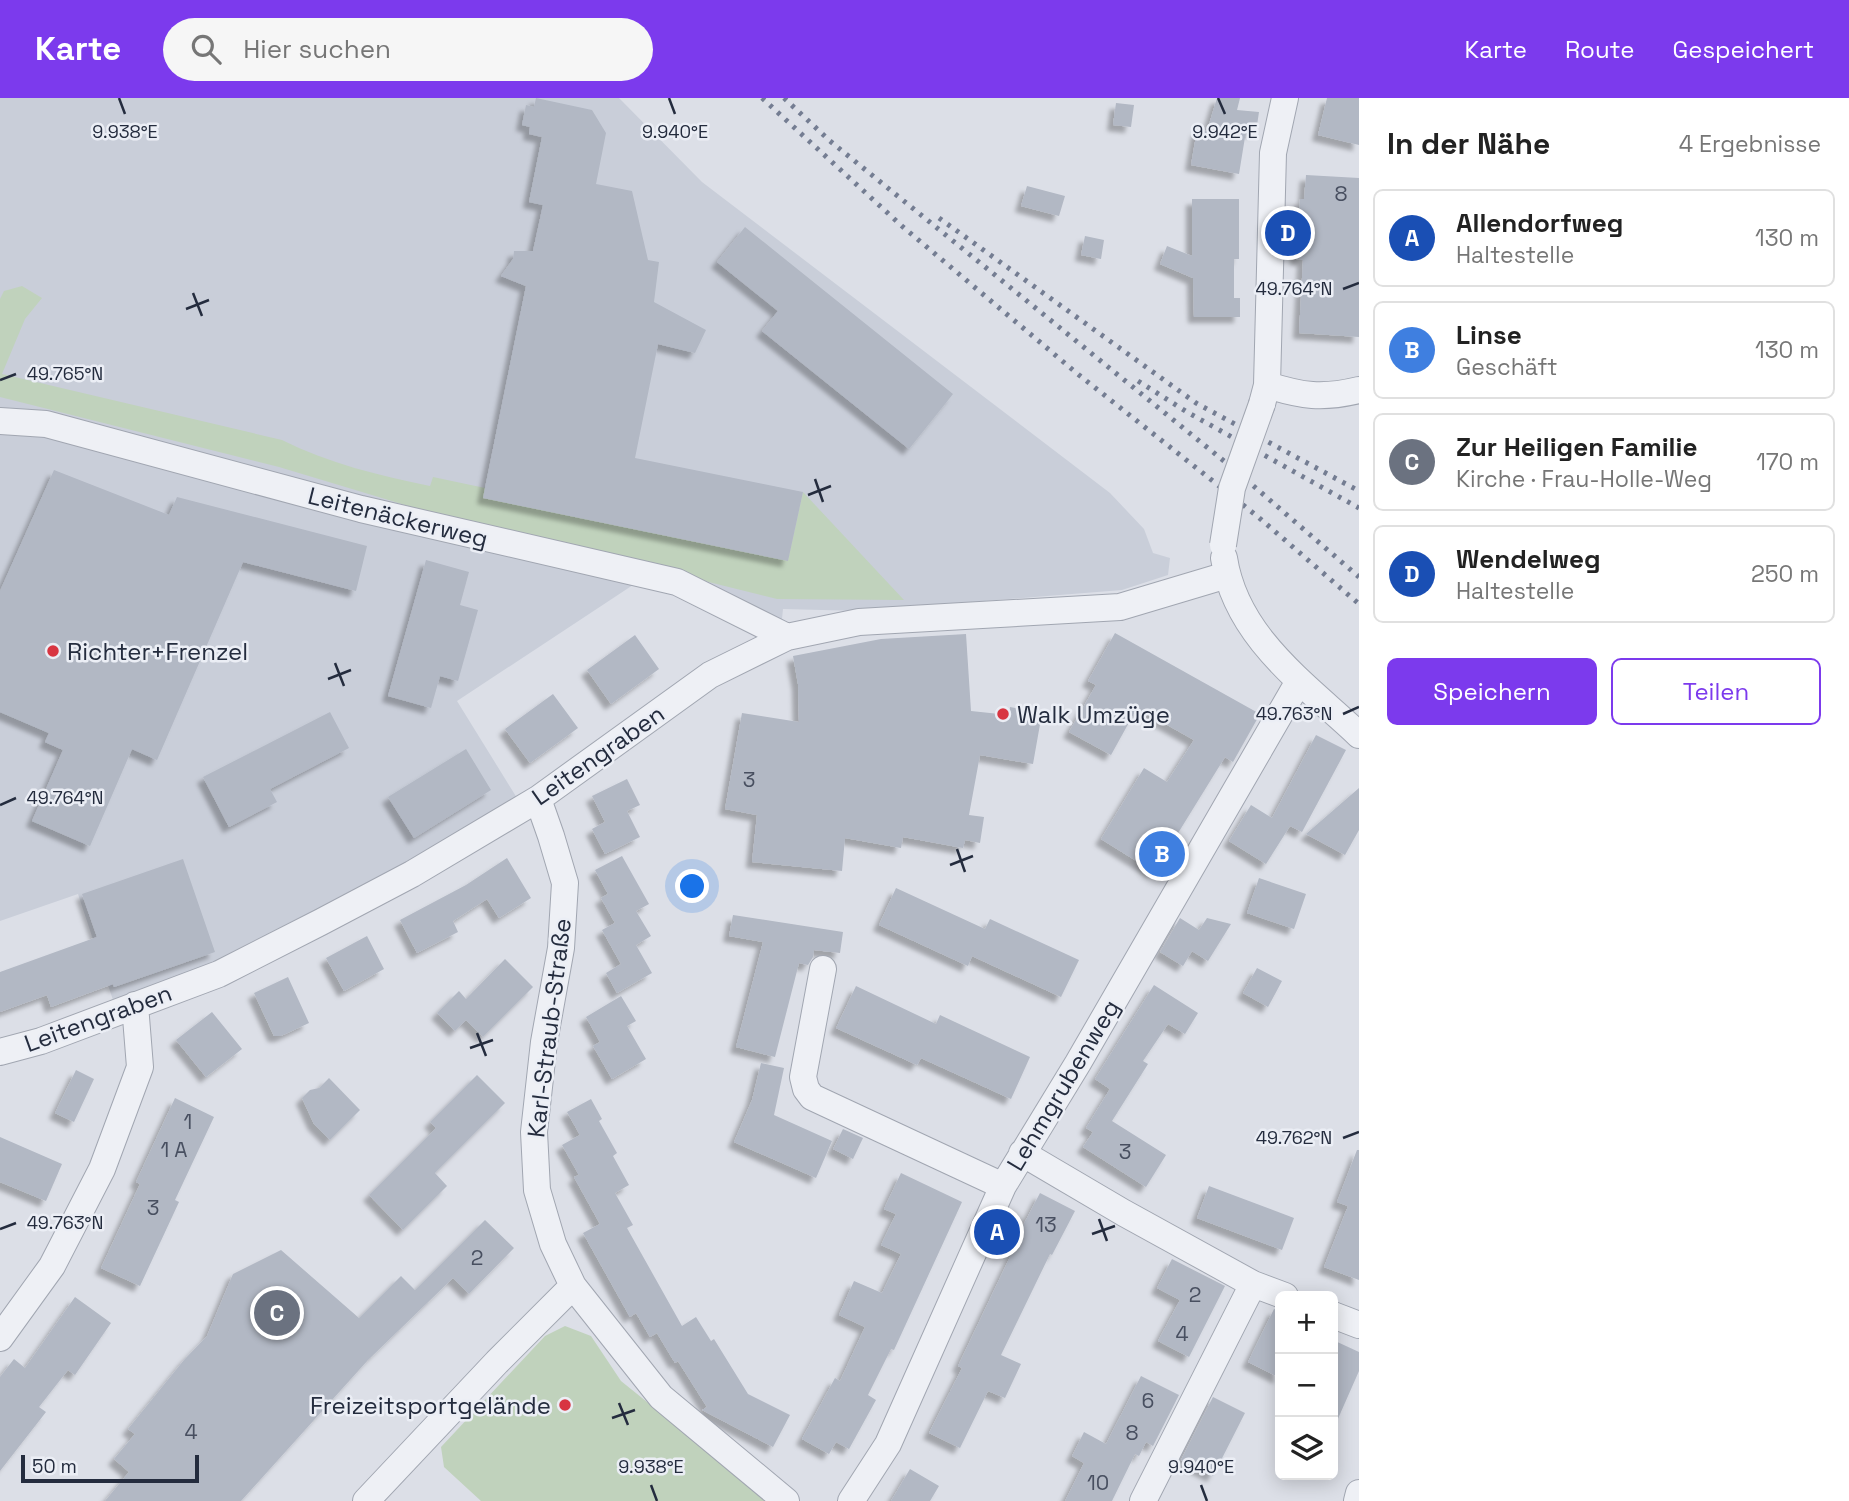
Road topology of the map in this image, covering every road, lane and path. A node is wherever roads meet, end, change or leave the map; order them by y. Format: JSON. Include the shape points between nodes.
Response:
{"nodes":[{"id":1,"x":1284,"y":98,"type":"edge"},
{"id":2,"x":1359,"y":390,"type":"edge"},
{"id":3,"x":1264,"y":394,"type":"junction"},
{"id":4,"x":0,"y":421,"type":"edge"},
{"id":5,"x":1227,"y":575,"type":"junction"},
{"id":6,"x":787,"y":638,"type":"junction"},
{"id":7,"x":1299,"y":681,"type":"junction"},
{"id":8,"x":1359,"y":735,"type":"edge"},
{"id":9,"x":538,"y":799,"type":"junction"},
{"id":10,"x":823,"y":969,"type":"dead end"},
{"id":11,"x":135,"y":1005,"type":"junction"},
{"id":12,"x":0,"y":1052,"type":"edge"},
{"id":13,"x":1022,"y":1153,"type":"junction"},
{"id":14,"x":1003,"y":1186,"type":"junction"},
{"id":15,"x":1253,"y":1284,"type":"junction"},
{"id":16,"x":573,"y":1286,"type":"junction"},
{"id":17,"x":1275,"y":1292,"type":"edge"},
{"id":18,"x":1338,"y":1317,"type":"edge"},
{"id":19,"x":1359,"y":1325,"type":"edge"},
{"id":20,"x":0,"y":1338,"type":"edge"},
{"id":21,"x":1359,"y":1493,"type":"edge"},
{"id":22,"x":366,"y":1501,"type":"edge"},
{"id":23,"x":786,"y":1501,"type":"edge"},
{"id":24,"x":851,"y":1501,"type":"edge"},
{"id":25,"x":1143,"y":1501,"type":"edge"},
{"id":26,"x":1357,"y":1501,"type":"edge"}],
"edges":[{"from":1,"to":3,"type":"street","via":[[1273,153]]},
{"from":2,"to":3,"type":"street","via":[[1339,395]]},
{"from":3,"to":5,"type":"street","bridge":true,"via":[[1233,488],[1223,545]]},
{"from":4,"to":6,"type":"street","name":"Leitenäckerweg","via":[[46,424],[361,509],[677,582]]},
{"from":5,"to":6,"type":"street","name":"Leitengraben","via":[[1119,607],[859,622]]},
{"from":5,"to":7,"type":"street","via":[[1245,619]]},
{"from":6,"to":9,"type":"street","name":"Leitengraben","via":[[710,675]]},
{"from":7,"to":8,"type":"street"},
{"from":7,"to":13,"type":"street","name":"Lehmgrubenweg"},
{"from":9,"to":11,"type":"street","name":"Leitengraben","via":[[412,874],[230,968]]},
{"from":9,"to":16,"type":"street","name":"Karl-Straub-Straße","via":[[565,883],[561,948],[534,1132],[537,1190],[553,1244]]},
{"from":10,"to":14,"type":"street","via":[[803,1077],[812,1097]]},
{"from":11,"to":12,"type":"street","name":"Leitengraben"},
{"from":11,"to":20,"type":"street","via":[[140,1067],[102,1168],[52,1266]]},
{"from":13,"to":14,"type":"street","name":"Lehmgrubenweg"},
{"from":13,"to":15,"type":"street"},
{"from":14,"to":24,"type":"street","name":"Lehmgrubenweg","via":[[888,1444]]},
{"from":15,"to":17,"type":"street"},
{"from":15,"to":25,"type":"street"},
{"from":16,"to":22,"type":"street"},
{"from":16,"to":23,"type":"street","name":"Karl-Straub-Straße","via":[[661,1397]]},
{"from":18,"to":19,"type":"street"},
{"from":21,"to":26,"type":"street"}]}
